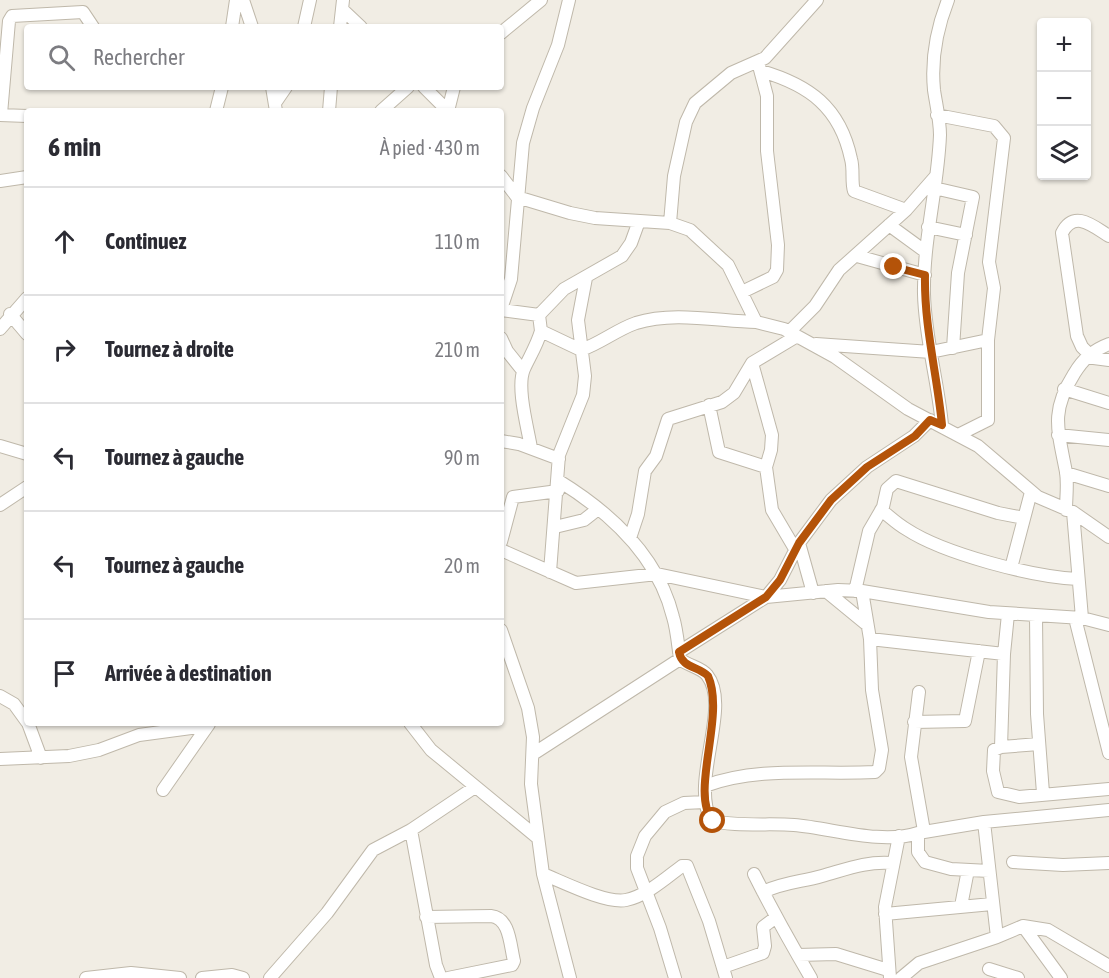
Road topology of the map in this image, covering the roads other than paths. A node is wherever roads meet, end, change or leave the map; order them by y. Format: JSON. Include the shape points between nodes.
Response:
{"nodes":[{"id":1,"x":236,"y":0,"type":"edge"},
{"id":2,"x":243,"y":0,"type":"edge"},
{"id":3,"x":310,"y":0,"type":"edge"},
{"id":4,"x":541,"y":0,"type":"edge"},
{"id":5,"x":569,"y":0,"type":"edge"},
{"id":6,"x":817,"y":0,"type":"edge"},
{"id":7,"x":948,"y":0,"type":"edge"},
{"id":8,"x":343,"y":5,"type":"edge"},
{"id":9,"x":91,"y":24,"type":"edge"},
{"id":10,"x":232,"y":24,"type":"edge"},
{"id":11,"x":251,"y":24,"type":"edge"},
{"id":12,"x":305,"y":24,"type":"edge"},
{"id":13,"x":340,"y":24,"type":"edge"},
{"id":14,"x":359,"y":24,"type":"edge"},
{"id":15,"x":504,"y":31,"type":"edge"},
{"id":16,"x":760,"y":66,"type":"junction"},
{"id":17,"x":221,"y":90,"type":"edge"},
{"id":18,"x":273,"y":90,"type":"edge"},
{"id":19,"x":284,"y":90,"type":"edge"},
{"id":20,"x":331,"y":90,"type":"edge"},
{"id":21,"x":405,"y":90,"type":"edge"},
{"id":22,"x":427,"y":90,"type":"edge"},
{"id":23,"x":453,"y":90,"type":"edge"},
{"id":24,"x":276,"y":107,"type":"edge"},
{"id":25,"x":217,"y":108,"type":"edge"},
{"id":26,"x":329,"y":108,"type":"edge"},
{"id":27,"x":384,"y":108,"type":"edge"},
{"id":28,"x":445,"y":108,"type":"edge"},
{"id":29,"x":449,"y":108,"type":"edge"},
{"id":30,"x":1,"y":114,"type":"edge"},
{"id":31,"x":937,"y":115,"type":"junction"},
{"id":32,"x":24,"y":116,"type":"edge"},
{"id":33,"x":24,"y":177,"type":"edge"},
{"id":34,"x":504,"y":180,"type":"edge"},
{"id":35,"x":0,"y":181,"type":"edge"},
{"id":36,"x":934,"y":183,"type":"junction"},
{"id":37,"x":517,"y":197,"type":"junction"},
{"id":38,"x":906,"y":210,"type":"junction"},
{"id":39,"x":639,"y":221,"type":"junction"},
{"id":40,"x":670,"y":223,"type":"junction"},
{"id":41,"x":889,"y":225,"type":"junction"},
{"id":42,"x":928,"y":227,"type":"junction"},
{"id":43,"x":966,"y":235,"type":"junction"},
{"id":44,"x":1109,"y":236,"type":"edge"},
{"id":45,"x":926,"y":252,"type":"junction"},
{"id":46,"x":857,"y":256,"type":"junction"},
{"id":47,"x":925,"y":275,"type":"junction"},
{"id":48,"x":586,"y":278,"type":"junction"},
{"id":49,"x":741,"y":292,"type":"junction"},
{"id":50,"x":24,"y":301,"type":"edge"},
{"id":51,"x":504,"y":301,"type":"edge"},
{"id":52,"x":504,"y":310,"type":"edge"},
{"id":53,"x":10,"y":314,"type":"junction"},
{"id":54,"x":539,"y":315,"type":"junction"},
{"id":55,"x":756,"y":322,"type":"junction"},
{"id":56,"x":0,"y":328,"type":"edge"},
{"id":57,"x":24,"y":330,"type":"edge"},
{"id":58,"x":541,"y":331,"type":"junction"},
{"id":59,"x":793,"y":334,"type":"junction"},
{"id":60,"x":988,"y":340,"type":"junction"},
{"id":61,"x":810,"y":343,"type":"junction"},
{"id":62,"x":504,"y":344,"type":"edge"},
{"id":63,"x":1109,"y":344,"type":"edge"},
{"id":64,"x":953,"y":348,"type":"junction"},
{"id":65,"x":581,"y":350,"type":"junction"},
{"id":66,"x":931,"y":352,"type":"junction"},
{"id":67,"x":1088,"y":356,"type":"junction"},
{"id":68,"x":1109,"y":360,"type":"edge"},
{"id":69,"x":752,"y":363,"type":"junction"},
{"id":70,"x":523,"y":370,"type":"junction"},
{"id":71,"x":1065,"y":389,"type":"junction"},
{"id":72,"x":1109,"y":403,"type":"edge"},
{"id":73,"x":710,"y":405,"type":"junction"},
{"id":74,"x":936,"y":422,"type":"junction"},
{"id":75,"x":960,"y":434,"type":"junction"},
{"id":76,"x":1058,"y":435,"type":"junction"},
{"id":77,"x":1109,"y":440,"type":"edge"},
{"id":78,"x":504,"y":442,"type":"edge"},
{"id":79,"x":0,"y":446,"type":"edge"},
{"id":80,"x":531,"y":448,"type":"junction"},
{"id":81,"x":24,"y":453,"type":"edge"},
{"id":82,"x":559,"y":459,"type":"junction"},
{"id":83,"x":766,"y":467,"type":"junction"},
{"id":84,"x":1066,"y":473,"type":"junction"},
{"id":85,"x":559,"y":486,"type":"junction"},
{"id":86,"x":1109,"y":486,"type":"edge"},
{"id":87,"x":24,"y":489,"type":"edge"},
{"id":88,"x":1031,"y":492,"type":"junction"},
{"id":89,"x":0,"y":506,"type":"edge"},
{"id":90,"x":598,"y":509,"type":"junction"},
{"id":91,"x":881,"y":510,"type":"junction"},
{"id":92,"x":1070,"y":511,"type":"junction"},
{"id":93,"x":1024,"y":518,"type":"junction"},
{"id":94,"x":555,"y":527,"type":"junction"},
{"id":95,"x":504,"y":531,"type":"edge"},
{"id":96,"x":1109,"y":537,"type":"edge"},
{"id":97,"x":630,"y":538,"type":"junction"},
{"id":98,"x":797,"y":546,"type":"junction"},
{"id":99,"x":504,"y":551,"type":"edge"},
{"id":100,"x":1011,"y":568,"type":"junction"},
{"id":101,"x":550,"y":572,"type":"junction"},
{"id":102,"x":657,"y":574,"type":"junction"},
{"id":103,"x":1078,"y":579,"type":"junction"},
{"id":104,"x":826,"y":591,"type":"junction"},
{"id":105,"x":859,"y":591,"type":"junction"},
{"id":106,"x":813,"y":593,"type":"junction"},
{"id":107,"x":766,"y":597,"type":"junction"},
{"id":108,"x":1008,"y":614,"type":"junction"},
{"id":109,"x":1036,"y":616,"type":"junction"},
{"id":110,"x":1079,"y":618,"type":"junction"},
{"id":111,"x":866,"y":623,"type":"junction"},
{"id":112,"x":1109,"y":625,"type":"edge"},
{"id":113,"x":504,"y":638,"type":"edge"},
{"id":114,"x":870,"y":639,"type":"junction"},
{"id":115,"x":979,"y":651,"type":"junction"},
{"id":116,"x":1004,"y":654,"type":"junction"},
{"id":117,"x":680,"y":655,"type":"junction"},
{"id":118,"x":919,"y":692,"type":"dead end"},
{"id":119,"x":0,"y":696,"type":"edge"},
{"id":120,"x":24,"y":718,"type":"edge"},
{"id":121,"x":914,"y":722,"type":"junction"},
{"id":122,"x":29,"y":726,"type":"edge"},
{"id":123,"x":207,"y":726,"type":"edge"},
{"id":124,"x":412,"y":726,"type":"edge"},
{"id":125,"x":179,"y":727,"type":"edge"},
{"id":126,"x":1039,"y":744,"type":"junction"},
{"id":127,"x":1001,"y":747,"type":"junction"},
{"id":128,"x":1109,"y":753,"type":"edge"},
{"id":129,"x":533,"y":754,"type":"junction"},
{"id":130,"x":41,"y":758,"type":"junction"},
{"id":131,"x":0,"y":759,"type":"edge"},
{"id":132,"x":705,"y":786,"type":"junction"},
{"id":133,"x":475,"y":787,"type":"junction"},
{"id":134,"x":1109,"y":789,"type":"edge"},
{"id":135,"x":163,"y":790,"type":"dead end"},
{"id":136,"x":1043,"y":793,"type":"junction"},
{"id":137,"x":705,"y":802,"type":"junction"},
{"id":138,"x":1109,"y":810,"type":"edge"},
{"id":139,"x":984,"y":822,"type":"junction"},
{"id":140,"x":411,"y":830,"type":"junction"},
{"id":141,"x":921,"y":832,"type":"junction"},
{"id":142,"x":899,"y":836,"type":"junction"},
{"id":143,"x":538,"y":838,"type":"junction"},
{"id":144,"x":1013,"y":862,"type":"dead end"},
{"id":145,"x":892,"y":863,"type":"junction"},
{"id":146,"x":1109,"y":863,"type":"edge"},
{"id":147,"x":968,"y":870,"type":"junction"},
{"id":148,"x":988,"y":871,"type":"junction"},
{"id":149,"x":543,"y":874,"type":"junction"},
{"id":150,"x":754,"y":874,"type":"dead end"},
{"id":151,"x":646,"y":891,"type":"junction"},
{"id":152,"x":763,"y":892,"type":"junction"},
{"id":153,"x":992,"y":904,"type":"junction"},
{"id":154,"x":961,"y":906,"type":"junction"},
{"id":155,"x":885,"y":914,"type":"junction"},
{"id":156,"x":426,"y":917,"type":"junction"},
{"id":157,"x":775,"y":918,"type":"junction"},
{"id":158,"x":1023,"y":926,"type":"junction"},
{"id":159,"x":997,"y":937,"type":"junction"},
{"id":160,"x":798,"y":956,"type":"junction"},
{"id":161,"x":1109,"y":966,"type":"edge"},
{"id":162,"x":989,"y":969,"type":"dead end"},
{"id":163,"x":724,"y":972,"type":"edge"},
{"id":164,"x":898,"y":976,"type":"edge"},
{"id":165,"x":86,"y":978,"type":"edge"},
{"id":166,"x":180,"y":978,"type":"edge"},
{"id":167,"x":202,"y":978,"type":"edge"},
{"id":168,"x":243,"y":978,"type":"edge"},
{"id":169,"x":270,"y":978,"type":"edge"},
{"id":170,"x":441,"y":978,"type":"edge"},
{"id":171,"x":448,"y":978,"type":"edge"},
{"id":172,"x":570,"y":978,"type":"edge"},
{"id":173,"x":675,"y":978,"type":"edge"},
{"id":174,"x":811,"y":978,"type":"edge"},
{"id":175,"x":1018,"y":978,"type":"edge"},
{"id":176,"x":1061,"y":978,"type":"edge"}],
"edges":[{"from":1,"to":10,"type":"street"},
{"from":2,"to":11,"type":"street"},
{"from":3,"to":12,"type":"street"},
{"from":4,"to":15,"type":"street"},
{"from":5,"to":37,"type":"street","via":[[558,45],[526,128]]},
{"from":6,"to":16,"type":"street"},
{"from":7,"to":31,"type":"street","via":[[934,60]]},
{"from":8,"to":13,"type":"street"},
{"from":8,"to":14,"type":"street"},
{"from":9,"to":30,"type":"street","via":[[83,12],[12,16]]},
{"from":16,"to":38,"type":"street","via":[[820,99],[848,146],[854,190]]},
{"from":16,"to":40,"type":"street","via":[[723,79],[688,114],[672,187]]},
{"from":16,"to":49,"type":"street","via":[[767,96],[767,152],[778,256],[773,277]]},
{"from":17,"to":25,"type":"street"},
{"from":18,"to":24,"type":"street"},
{"from":19,"to":24,"type":"street"},
{"from":20,"to":26,"type":"street"},
{"from":21,"to":27,"type":"street"},
{"from":22,"to":28,"type":"street"},
{"from":23,"to":29,"type":"street"},
{"from":30,"to":32,"type":"street"},
{"from":31,"to":36,"type":"street","via":[[940,132]]},
{"from":31,"to":60,"type":"street","via":[[994,126],[1004,138],[989,262],[994,288]]},
{"from":33,"to":35,"type":"street"},
{"from":34,"to":37,"type":"street"},
{"from":36,"to":38,"type":"street"},
{"from":36,"to":42,"type":"street"},
{"from":36,"to":43,"type":"street","via":[[973,196]]},
{"from":37,"to":39,"type":"street","via":[[595,218]]},
{"from":37,"to":51,"type":"street","via":[[511,279]]},
{"from":38,"to":41,"type":"street"},
{"from":39,"to":40,"type":"street"},
{"from":39,"to":48,"type":"street","via":[[625,253]]},
{"from":40,"to":49,"type":"street","via":[[690,230],[718,254]]},
{"from":41,"to":45,"type":"street"},
{"from":41,"to":46,"type":"street"},
{"from":42,"to":43,"type":"street"},
{"from":42,"to":45,"type":"street"},
{"from":43,"to":64,"type":"street","via":[[954,307]]},
{"from":44,"to":67,"type":"street","via":[[1079,220],[1072,221],[1062,233],[1077,336]]},
{"from":45,"to":47,"type":"street"},
{"from":46,"to":47,"type":"street"},
{"from":46,"to":59,"type":"street","via":[[833,277]]},
{"from":47,"to":66,"type":"street"},
{"from":48,"to":54,"type":"street","via":[[564,288]]},
{"from":48,"to":65,"type":"street","via":[[578,320]]},
{"from":49,"to":55,"type":"street"},
{"from":50,"to":53,"type":"street"},
{"from":52,"to":54,"type":"street"},
{"from":53,"to":56,"type":"street"},
{"from":53,"to":57,"type":"street"},
{"from":54,"to":58,"type":"street"},
{"from":55,"to":59,"type":"street"},
{"from":55,"to":65,"type":"street","via":[[647,320]]},
{"from":58,"to":65,"type":"street"},
{"from":58,"to":70,"type":"street","via":[[534,355]]},
{"from":59,"to":61,"type":"street"},
{"from":59,"to":69,"type":"street"},
{"from":60,"to":64,"type":"street"},
{"from":60,"to":75,"type":"street","via":[[988,420]]},
{"from":61,"to":66,"type":"street"},
{"from":61,"to":74,"type":"street","via":[[909,410]]},
{"from":62,"to":70,"type":"street"},
{"from":63,"to":67,"type":"street"},
{"from":64,"to":66,"type":"street"},
{"from":65,"to":82,"type":"street","via":[[583,395]]},
{"from":66,"to":74,"type":"street","via":[[937,381]]},
{"from":67,"to":68,"type":"street"},
{"from":67,"to":71,"type":"street"},
{"from":69,"to":73,"type":"street","via":[[734,393]]},
{"from":69,"to":83,"type":"street","via":[[772,435]]},
{"from":70,"to":80,"type":"street"},
{"from":71,"to":72,"type":"street"},
{"from":71,"to":76,"type":"street","via":[[1057,411]]},
{"from":73,"to":83,"type":"street","via":[[719,452]]},
{"from":73,"to":97,"type":"street","via":[[674,415],[665,423],[656,456],[645,471]]},
{"from":74,"to":75,"type":"street"},
{"from":74,"to":98,"type":"street","via":[[849,482]]},
{"from":75,"to":88,"type":"street","via":[[991,455]]},
{"from":76,"to":77,"type":"street"},
{"from":76,"to":84,"type":"street"},
{"from":78,"to":80,"type":"street"},
{"from":79,"to":81,"type":"street"},
{"from":80,"to":82,"type":"street"},
{"from":82,"to":85,"type":"street"},
{"from":83,"to":98,"type":"street","via":[[775,520]]},
{"from":84,"to":86,"type":"street"},
{"from":84,"to":92,"type":"street"},
{"from":85,"to":90,"type":"street"},
{"from":85,"to":94,"type":"street"},
{"from":85,"to":95,"type":"street","via":[[513,497]]},
{"from":87,"to":89,"type":"street"},
{"from":88,"to":92,"type":"street"},
{"from":88,"to":93,"type":"street"},
{"from":90,"to":94,"type":"street","via":[[584,520]]},
{"from":90,"to":97,"type":"street"},
{"from":91,"to":93,"type":"street","via":[[888,488],[899,481]]},
{"from":91,"to":100,"type":"street","via":[[923,538]]},
{"from":91,"to":105,"type":"street","via":[[864,547]]},
{"from":92,"to":96,"type":"street"},
{"from":92,"to":103,"type":"street"},
{"from":93,"to":100,"type":"street"},
{"from":94,"to":101,"type":"street"},
{"from":97,"to":102,"type":"street"},
{"from":98,"to":106,"type":"street"},
{"from":98,"to":107,"type":"street","via":[[780,580]]},
{"from":99,"to":101,"type":"street"},
{"from":100,"to":103,"type":"street"},
{"from":101,"to":102,"type":"street","via":[[582,584]]},
{"from":102,"to":107,"type":"street"},
{"from":102,"to":117,"type":"street","via":[[673,616]]},
{"from":103,"to":110,"type":"street"},
{"from":104,"to":105,"type":"street"},
{"from":104,"to":106,"type":"street"},
{"from":104,"to":111,"type":"street"},
{"from":105,"to":108,"type":"street"},
{"from":105,"to":111,"type":"street"},
{"from":106,"to":107,"type":"street"},
{"from":107,"to":117,"type":"street"},
{"from":108,"to":109,"type":"street"},
{"from":108,"to":116,"type":"street"},
{"from":109,"to":110,"type":"street"},
{"from":109,"to":126,"type":"street"},
{"from":110,"to":112,"type":"street"},
{"from":110,"to":128,"type":"street"},
{"from":111,"to":114,"type":"street"},
{"from":113,"to":129,"type":"street","via":[[523,688]]},
{"from":114,"to":115,"type":"street"},
{"from":114,"to":132,"type":"street","via":[[872,690],[882,750],[877,770],[733,776]]},
{"from":115,"to":116,"type":"street"},
{"from":115,"to":121,"type":"street","via":[[965,721]]},
{"from":116,"to":127,"type":"street"},
{"from":117,"to":129,"type":"street"},
{"from":117,"to":132,"type":"street","via":[[688,666],[705,672],[713,688]]},
{"from":118,"to":121,"type":"street"},
{"from":119,"to":120,"type":"street","via":[[14,704]]},
{"from":121,"to":141,"type":"street","via":[[911,757]]},
{"from":122,"to":130,"type":"street"},
{"from":123,"to":135,"type":"street"},
{"from":124,"to":133,"type":"street","via":[[431,750]]},
{"from":125,"to":130,"type":"street","via":[[139,735],[99,750]]},
{"from":126,"to":127,"type":"street"},
{"from":126,"to":136,"type":"street"},
{"from":127,"to":136,"type":"street","via":[[993,755],[996,790],[1009,796]]},
{"from":129,"to":143,"type":"street","via":[[531,784]]},
{"from":130,"to":131,"type":"street"},
{"from":132,"to":137,"type":"street"},
{"from":133,"to":140,"type":"street"},
{"from":133,"to":143,"type":"street"},
{"from":134,"to":136,"type":"street"},
{"from":137,"to":142,"type":"street","via":[[714,821]]},
{"from":137,"to":151,"type":"street","via":[[670,808],[645,836],[636,863]]},
{"from":138,"to":139,"type":"street"},
{"from":139,"to":141,"type":"street"},
{"from":139,"to":148,"type":"street"},
{"from":140,"to":156,"type":"street"},
{"from":140,"to":169,"type":"street","via":[[374,850],[327,913]]},
{"from":141,"to":142,"type":"street"},
{"from":141,"to":147,"type":"street","via":[[918,852],[922,860]]},
{"from":142,"to":145,"type":"street"},
{"from":143,"to":149,"type":"street"},
{"from":144,"to":146,"type":"street"},
{"from":145,"to":152,"type":"street","via":[[858,864],[786,882]]},
{"from":145,"to":155,"type":"street"},
{"from":147,"to":148,"type":"street"},
{"from":147,"to":154,"type":"street"},
{"from":148,"to":153,"type":"street"},
{"from":149,"to":151,"type":"street","via":[[618,901]]},
{"from":149,"to":172,"type":"street"},
{"from":150,"to":152,"type":"street"},
{"from":151,"to":163,"type":"street","via":[[682,866],[687,867]]},
{"from":151,"to":173,"type":"street"},
{"from":152,"to":157,"type":"street"},
{"from":153,"to":154,"type":"street"},
{"from":153,"to":159,"type":"street"},
{"from":154,"to":155,"type":"street"},
{"from":155,"to":164,"type":"street"},
{"from":156,"to":170,"type":"street"},
{"from":156,"to":171,"type":"street","via":[[491,916],[505,923],[512,965]]},
{"from":157,"to":160,"type":"street"},
{"from":157,"to":163,"type":"street","via":[[763,927],[764,952]]},
{"from":158,"to":159,"type":"street"},
{"from":158,"to":161,"type":"street","via":[[1056,932],[1072,946]]},
{"from":158,"to":176,"type":"street"},
{"from":159,"to":164,"type":"street","via":[[919,963]]},
{"from":160,"to":164,"type":"street","via":[[833,954]]},
{"from":160,"to":174,"type":"street"},
{"from":162,"to":175,"type":"street"},
{"from":165,"to":166,"type":"street","via":[[131,973]]},
{"from":167,"to":168,"type":"street"}]}
